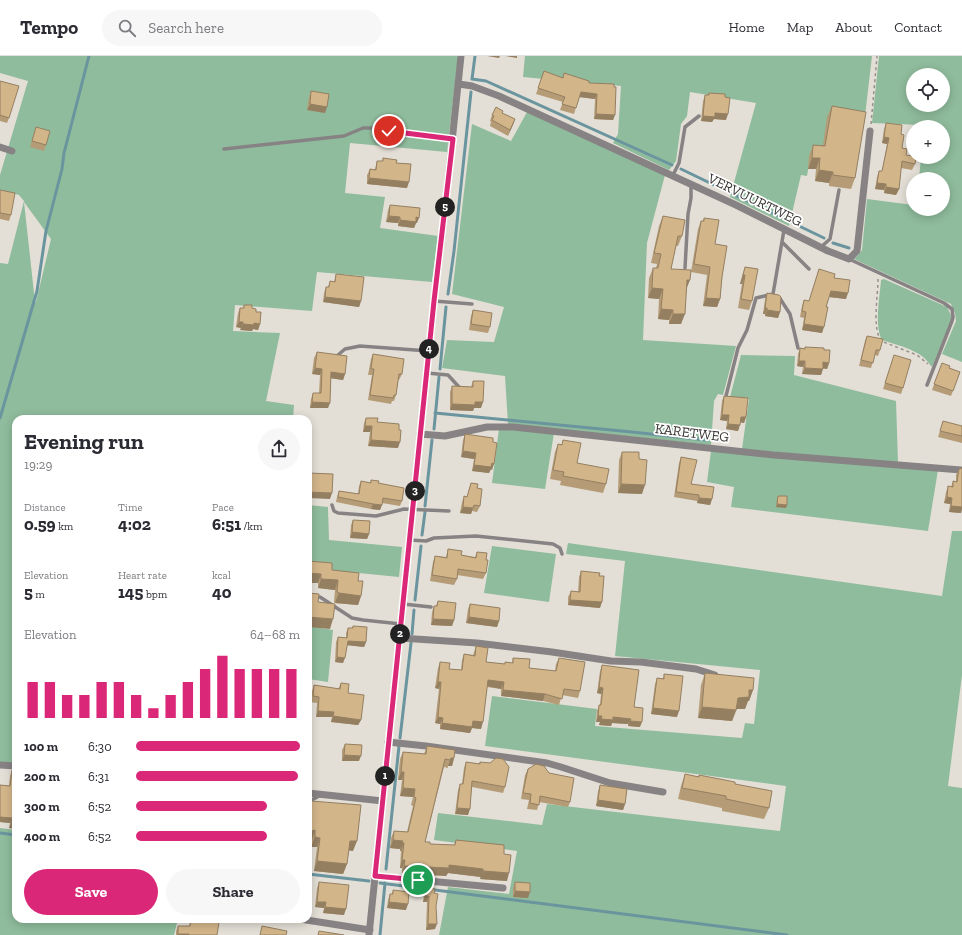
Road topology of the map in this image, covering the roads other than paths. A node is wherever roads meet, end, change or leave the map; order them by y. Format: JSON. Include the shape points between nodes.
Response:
{"nodes":[{"id":1,"x":461,"y":56,"type":"edge"},
{"id":2,"x":459,"y":84,"type":"junction"},
{"id":3,"x":699,"y":116,"type":"dead end"},
{"id":4,"x":870,"y":131,"type":"road end"},
{"id":5,"x":453,"y":139,"type":"junction"},
{"id":6,"x":0,"y":147,"type":"edge"},
{"id":7,"x":224,"y":149,"type":"dead end"},
{"id":8,"x":12,"y":151,"type":"dead end"},
{"id":9,"x":673,"y":176,"type":"junction"},
{"id":10,"x":691,"y":184,"type":"junction"},
{"id":11,"x":839,"y":190,"type":"dead end"},
{"id":12,"x":784,"y":228,"type":"junction"},
{"id":13,"x":782,"y":242,"type":"junction"},
{"id":14,"x":820,"y":247,"type":"junction"},
{"id":15,"x":849,"y":260,"type":"junction"},
{"id":16,"x":685,"y":268,"type":"edge"},
{"id":17,"x":809,"y":269,"type":"dead end"},
{"id":18,"x":773,"y":294,"type":"junction"},
{"id":19,"x":434,"y":301,"type":"junction"},
{"id":20,"x":472,"y":304,"type":"dead end"},
{"id":21,"x":798,"y":348,"type":"edge"},
{"id":22,"x":429,"y":351,"type":"junction"},
{"id":23,"x":338,"y":354,"type":"edge"},
{"id":24,"x":427,"y":373,"type":"junction"},
{"id":25,"x":927,"y":385,"type":"dead end"},
{"id":26,"x":459,"y":387,"type":"edge"},
{"id":27,"x":726,"y":396,"type":"edge"},
{"id":28,"x":420,"y":434,"type":"junction"},
{"id":29,"x":961,"y":470,"type":"edge"},
{"id":30,"x":332,"y":505,"type":"dead end"},
{"id":31,"x":413,"y":509,"type":"junction"},
{"id":32,"x":449,"y":511,"type":"dead end"},
{"id":33,"x":410,"y":540,"type":"junction"},
{"id":34,"x":562,"y":554,"type":"dead end"},
{"id":35,"x":320,"y":597,"type":"edge"},
{"id":36,"x":403,"y":604,"type":"junction"},
{"id":37,"x":432,"y":607,"type":"edge"},
{"id":38,"x":401,"y":624,"type":"junction"},
{"id":39,"x":400,"y":638,"type":"junction"},
{"id":40,"x":717,"y":680,"type":"edge"},
{"id":41,"x":388,"y":742,"type":"junction"},
{"id":42,"x":0,"y":765,"type":"edge"},
{"id":43,"x":12,"y":766,"type":"edge"},
{"id":44,"x":663,"y":792,"type":"dead end"},
{"id":45,"x":312,"y":794,"type":"edge"},
{"id":46,"x":322,"y":795,"type":"junction"},
{"id":47,"x":312,"y":800,"type":"edge"},
{"id":48,"x":383,"y":801,"type":"junction"},
{"id":49,"x":375,"y":876,"type":"junction"},
{"id":50,"x":503,"y":888,"type":"dead end"},
{"id":51,"x":312,"y":921,"type":"edge"},
{"id":52,"x":370,"y":933,"type":"edge"}],
"edges":[{"from":1,"to":2,"type":"street"},
{"from":2,"to":5,"type":"street"},
{"from":2,"to":9,"type":"street","name":"VERVUURTWEG","via":[[499,96]]},
{"from":3,"to":9,"type":"lane","via":[[685,127],[679,163]]},
{"from":4,"to":15,"type":"street","via":[[857,251]]},
{"from":5,"to":7,"type":"lane","via":[[363,128],[344,136]]},
{"from":5,"to":19,"type":"street"},
{"from":6,"to":8,"type":"street"},
{"from":9,"to":10,"type":"street","name":"VERVUURTWEG"},
{"from":10,"to":12,"type":"street","name":"VERVUURTWEG"},
{"from":10,"to":16,"type":"lane"},
{"from":11,"to":14,"type":"lane","via":[[830,239]]},
{"from":12,"to":13,"type":"lane"},
{"from":12,"to":14,"type":"street","name":"VERVUURTWEG"},
{"from":13,"to":17,"type":"lane"},
{"from":13,"to":18,"type":"lane"},
{"from":14,"to":15,"type":"street","name":"VERVUURTWEG"},
{"from":15,"to":25,"type":"lane","via":[[944,303],[952,310],[952,322]]},
{"from":18,"to":21,"type":"lane","via":[[790,314]]},
{"from":18,"to":27,"type":"lane","via":[[756,298],[747,330],[738,348]]},
{"from":19,"to":20,"type":"lane"},
{"from":19,"to":22,"type":"street"},
{"from":22,"to":23,"type":"lane","via":[[360,346],[345,349]]},
{"from":22,"to":24,"type":"street"},
{"from":24,"to":26,"type":"lane","via":[[448,375]]},
{"from":24,"to":28,"type":"street"},
{"from":28,"to":29,"type":"street","name":"KARETWEG","via":[[445,436],[487,427],[513,427],[774,455]]},
{"from":28,"to":31,"type":"street"},
{"from":30,"to":31,"type":"lane","via":[[338,513],[376,516]]},
{"from":31,"to":32,"type":"lane"},
{"from":31,"to":33,"type":"street"},
{"from":33,"to":34,"type":"lane","via":[[476,536],[553,544],[560,548]]},
{"from":33,"to":36,"type":"street"},
{"from":35,"to":38,"type":"lane","via":[[352,618]]},
{"from":36,"to":37,"type":"lane"},
{"from":36,"to":38,"type":"street"},
{"from":38,"to":39,"type":"street"},
{"from":39,"to":40,"type":"street","via":[[477,643],[611,661],[696,669],[715,675]]},
{"from":39,"to":41,"type":"street"},
{"from":41,"to":44,"type":"street","via":[[547,763],[610,783]]},
{"from":41,"to":48,"type":"street"},
{"from":42,"to":43,"type":"street"},
{"from":45,"to":46,"type":"street"},
{"from":46,"to":47,"type":"lane"},
{"from":46,"to":48,"type":"street"},
{"from":48,"to":49,"type":"street"},
{"from":49,"to":50,"type":"street"},
{"from":49,"to":52,"type":"street"},
{"from":51,"to":52,"type":"street"}]}
